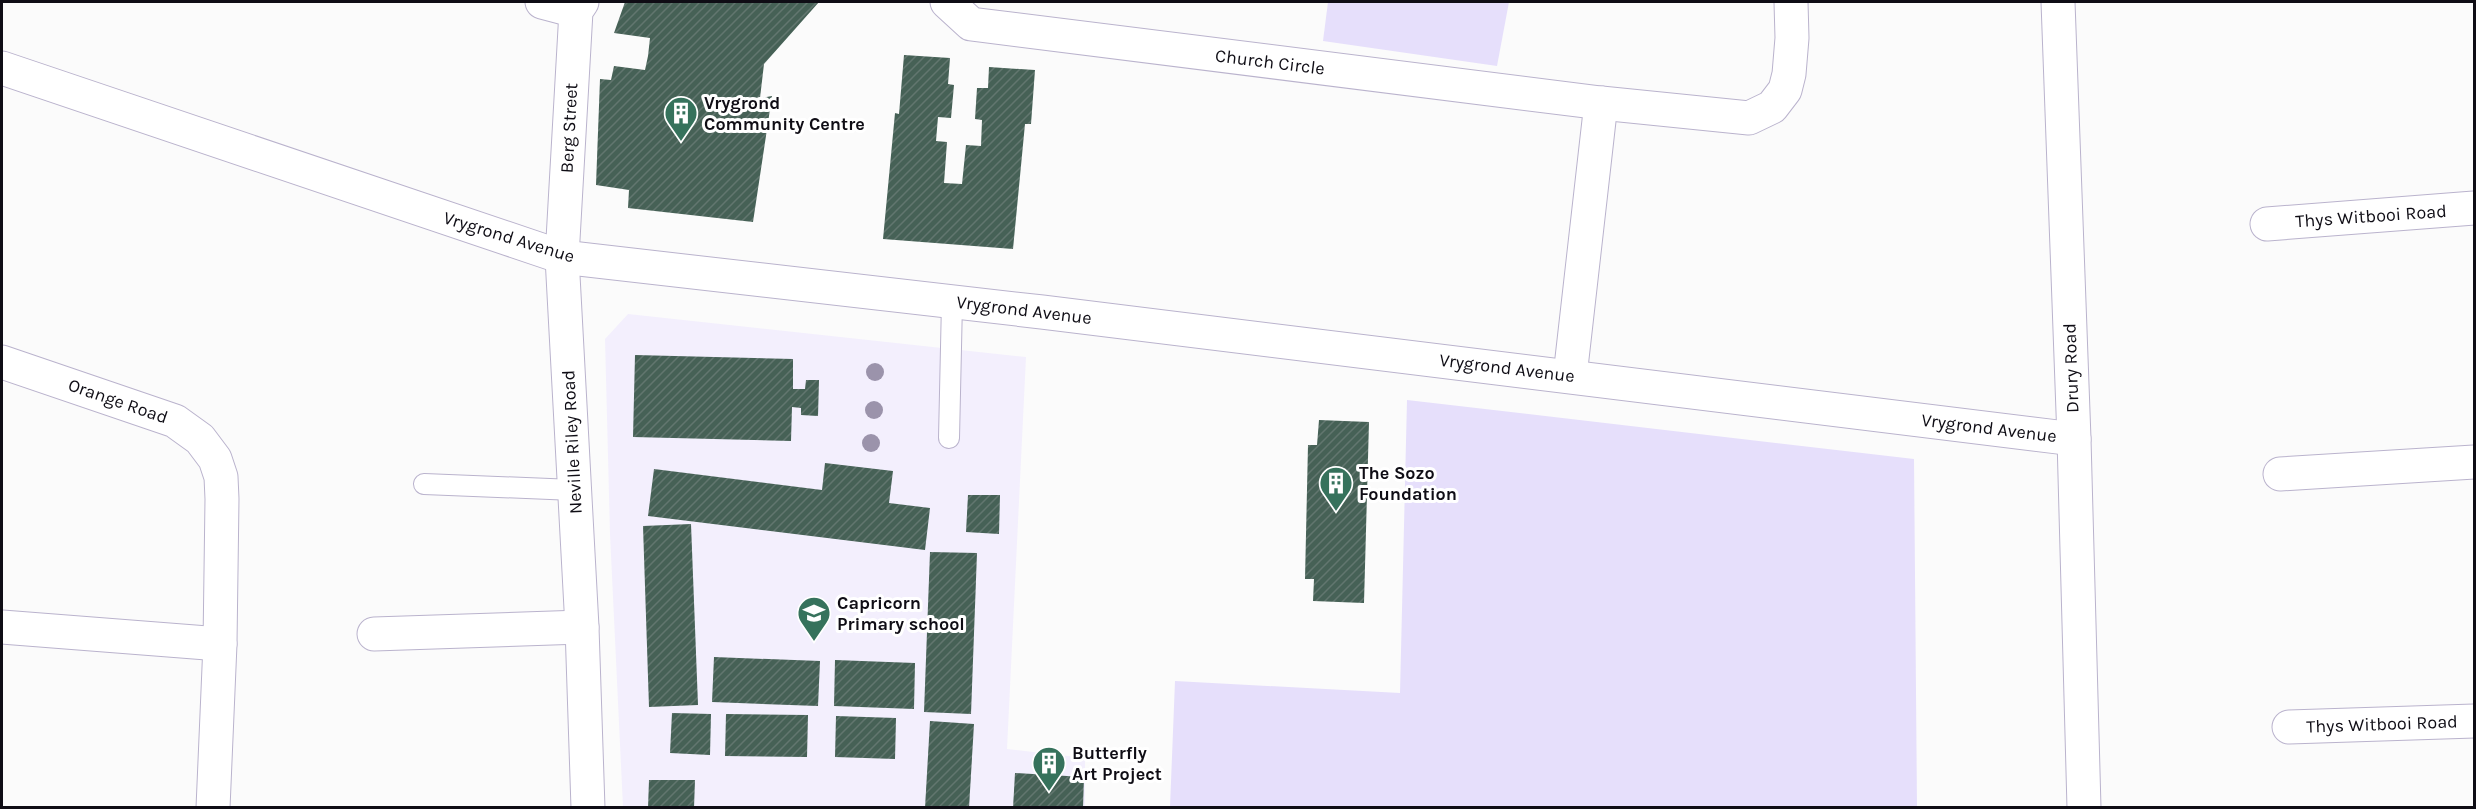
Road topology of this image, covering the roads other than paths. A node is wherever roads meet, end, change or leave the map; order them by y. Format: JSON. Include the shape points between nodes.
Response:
{"nodes":[{"id":1,"x":542,"y":2,"type":"edge"},
{"id":2,"x":947,"y":2,"type":"edge"},
{"id":3,"x":1791,"y":2,"type":"edge"},
{"id":4,"x":2058,"y":2,"type":"edge"},
{"id":5,"x":579,"y":6,"type":"edge"},
{"id":6,"x":2,"y":68,"type":"edge"},
{"id":7,"x":1601,"y":103,"type":"junction"},
{"id":8,"x":2475,"y":208,"type":"edge"},
{"id":9,"x":2267,"y":224,"type":"dead end"},
{"id":10,"x":562,"y":257,"type":"junction"},
{"id":11,"x":952,"y":302,"type":"junction"},
{"id":12,"x":2,"y":362,"type":"edge"},
{"id":13,"x":1570,"y":376,"type":"junction"},
{"id":14,"x":949,"y":438,"type":"dead end"},
{"id":15,"x":2074,"y":439,"type":"junction"},
{"id":16,"x":2475,"y":462,"type":"edge"},
{"id":17,"x":2280,"y":474,"type":"dead end"},
{"id":18,"x":424,"y":484,"type":"dead end"},
{"id":19,"x":574,"y":490,"type":"junction"},
{"id":20,"x":2,"y":627,"type":"edge"},
{"id":21,"x":582,"y":627,"type":"junction"},
{"id":22,"x":374,"y":634,"type":"dead end"},
{"id":23,"x":220,"y":644,"type":"junction"},
{"id":24,"x":2475,"y":721,"type":"edge"},
{"id":25,"x":2289,"y":726,"type":"dead end"},
{"id":26,"x":213,"y":807,"type":"edge"},
{"id":27,"x":588,"y":807,"type":"edge"},
{"id":28,"x":2084,"y":807,"type":"edge"}],
"edges":[{"from":1,"to":5,"type":"street"},
{"from":2,"to":7,"type":"street","name":"Church Circle","via":[[971,24]]},
{"from":3,"to":7,"type":"street","name":"Church Circle","via":[[1789,74],[1785,90],[1772,107],[1749,118]]},
{"from":4,"to":15,"type":"street","name":"Drury Road"},
{"from":5,"to":10,"type":"street","name":"Berg Street"},
{"from":6,"to":10,"type":"street","name":"Vrygrond Avenue"},
{"from":7,"to":13,"type":"street"},
{"from":8,"to":9,"type":"street","name":"Thys Witbooi Road"},
{"from":10,"to":11,"type":"street","name":"Vrygrond Avenue"},
{"from":10,"to":19,"type":"street","name":"Neville Riley Road"},
{"from":11,"to":13,"type":"street","name":"Vrygrond Avenue"},
{"from":11,"to":14,"type":"lane"},
{"from":12,"to":23,"type":"street","name":"Orange Road","via":[[175,421],[206,446],[215,459],[222,500]]},
{"from":13,"to":15,"type":"street","name":"Vrygrond Avenue"},
{"from":15,"to":28,"type":"street","name":"Drury Road"},
{"from":16,"to":17,"type":"street"},
{"from":18,"to":19,"type":"lane"},
{"from":19,"to":21,"type":"street","name":"Neville Riley Road"},
{"from":20,"to":23,"type":"street"},
{"from":21,"to":22,"type":"street"},
{"from":21,"to":27,"type":"street","name":"Neville Riley Road"},
{"from":23,"to":26,"type":"street","name":"Orange Road"},
{"from":24,"to":25,"type":"street","name":"Thys Witbooi Road"}]}
